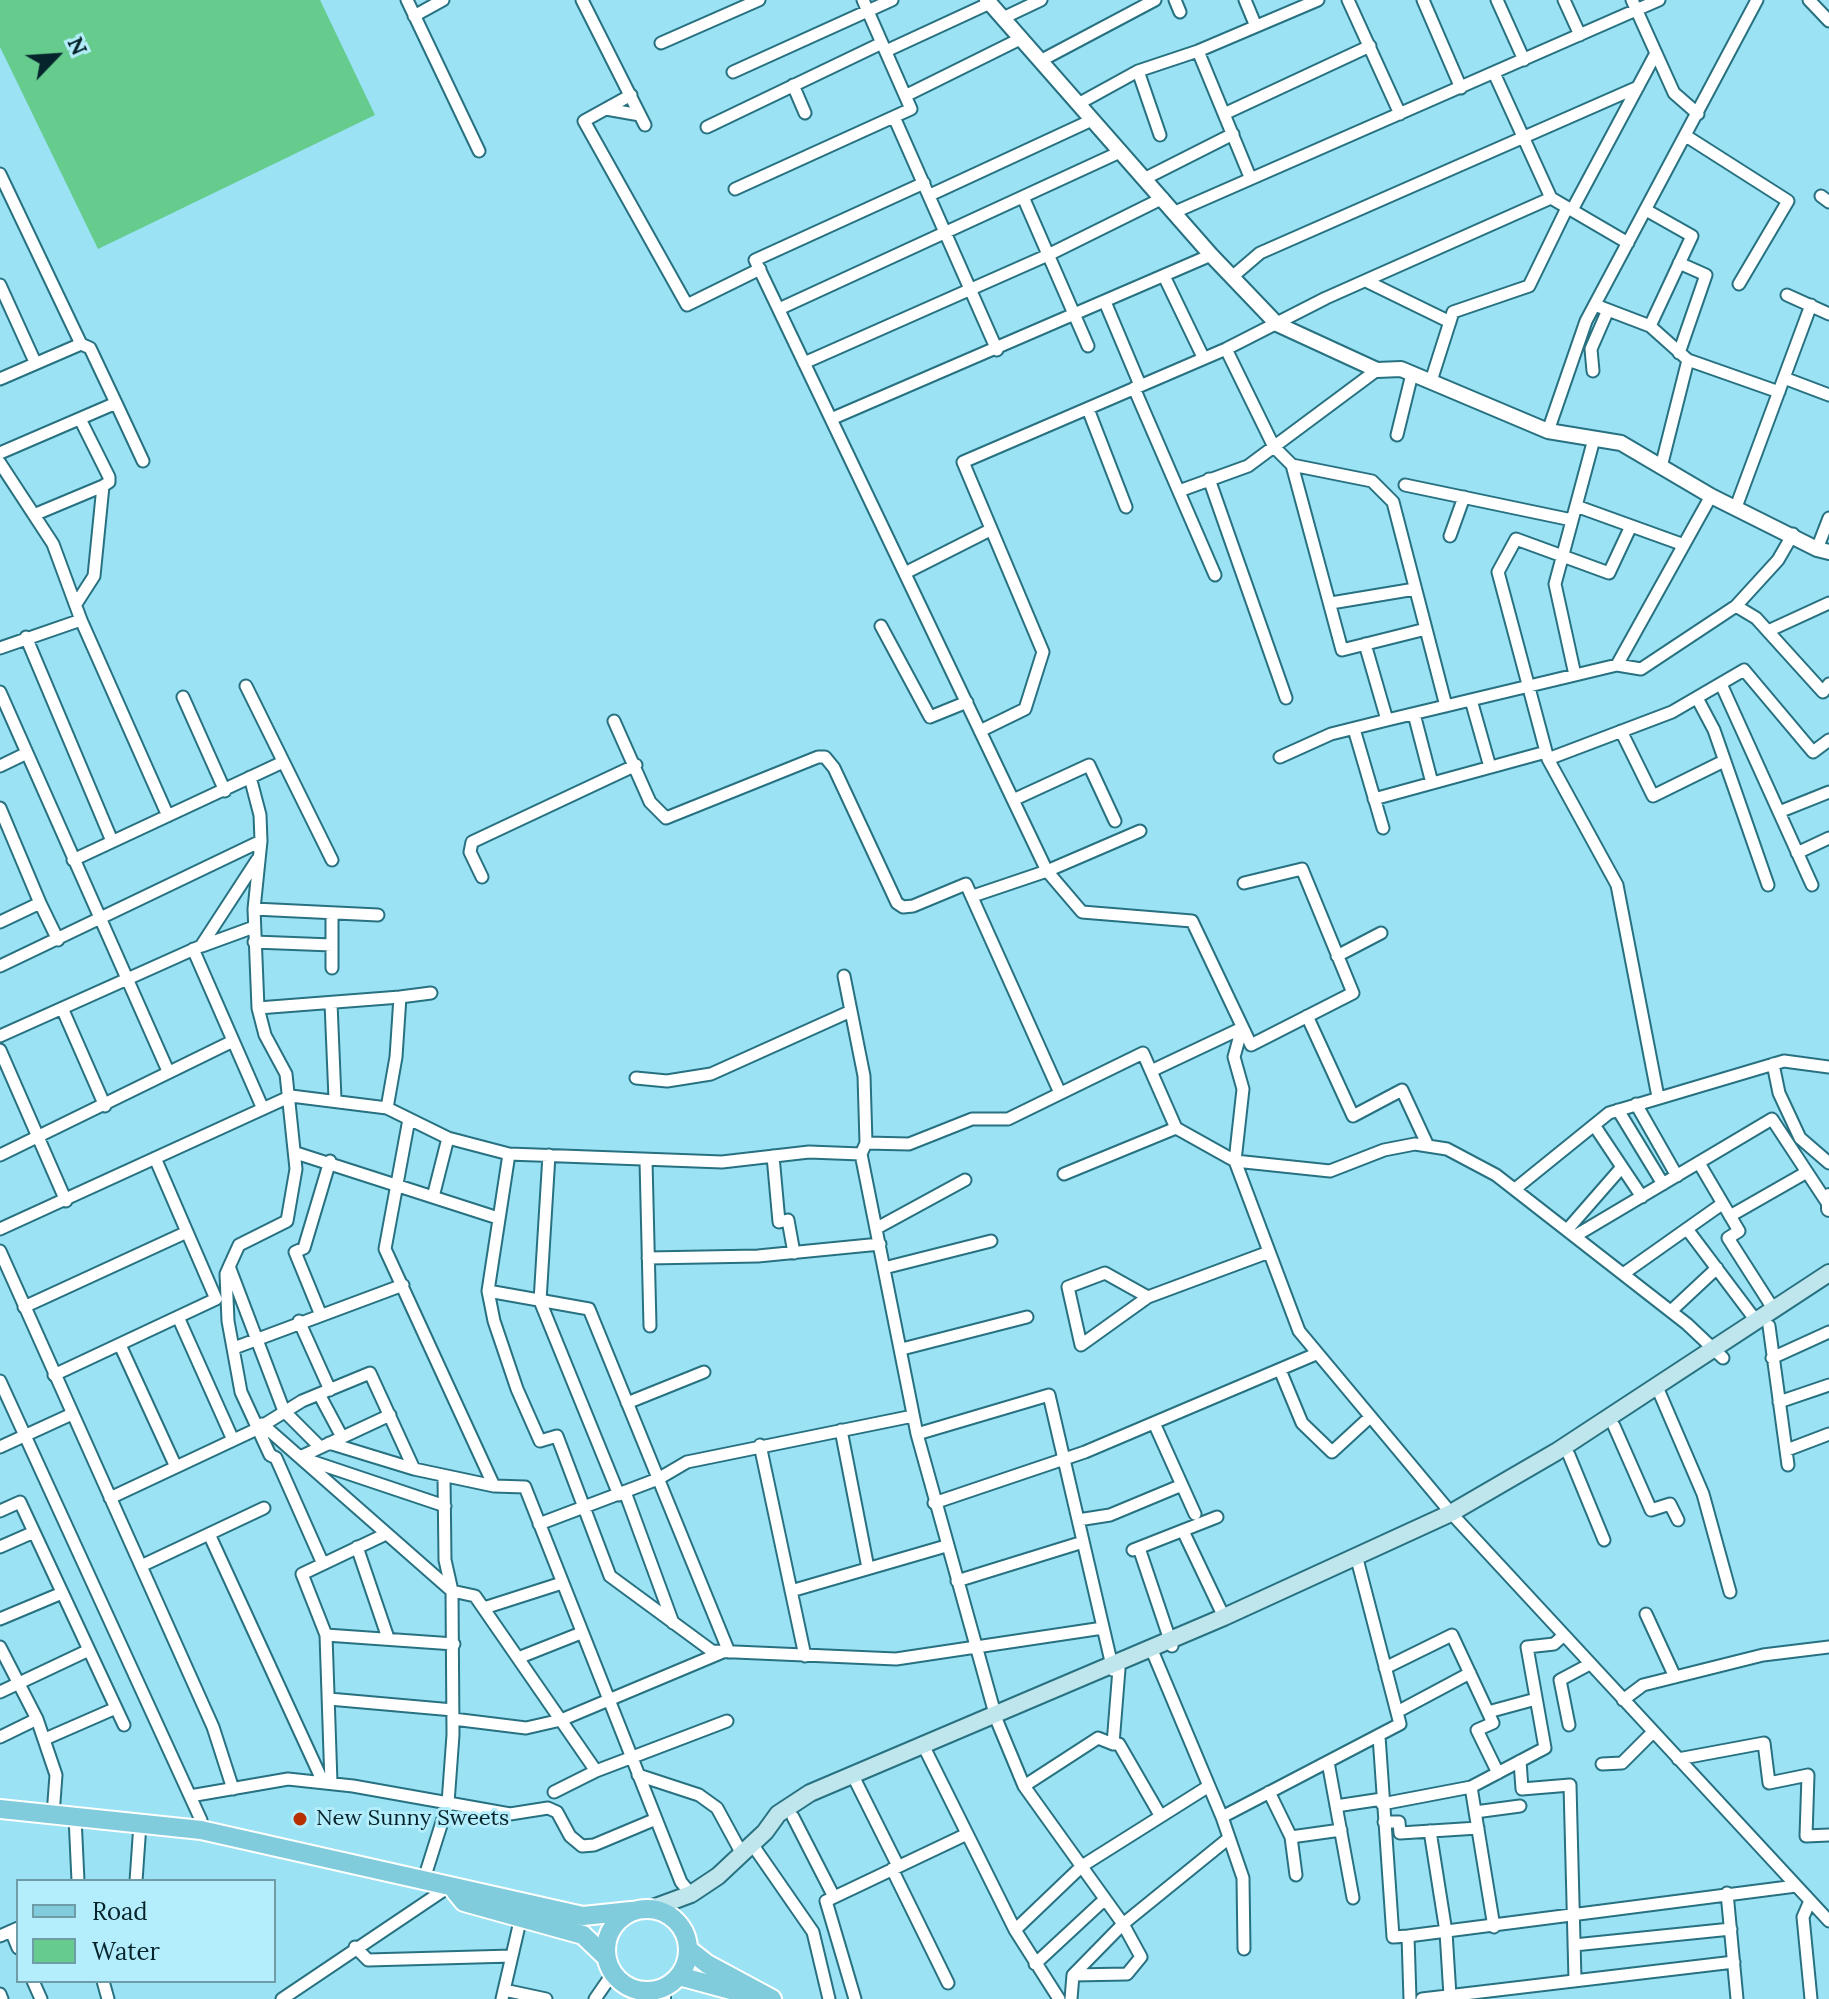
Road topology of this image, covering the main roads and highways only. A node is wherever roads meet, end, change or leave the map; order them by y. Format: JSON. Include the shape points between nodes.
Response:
{"nodes":[{"id":1,"x":1829,"y":1273,"type":"edge"},
{"id":2,"x":1829,"y":1285,"type":"edge"},
{"id":3,"x":1767,"y":1319,"type":"junction"},
{"id":4,"x":1659,"y":1392,"type":"junction"},
{"id":5,"x":1455,"y":1517,"type":"junction"},
{"id":6,"x":1358,"y":1563,"type":"junction"},
{"id":7,"x":1171,"y":1643,"type":"junction"},
{"id":8,"x":924,"y":1747,"type":"junction"},
{"id":9,"x":0,"y":1809,"type":"edge"},
{"id":10,"x":753,"y":1843,"type":"junction"},
{"id":11,"x":450,"y":1886,"type":"junction"},
{"id":12,"x":691,"y":1894,"type":"junction"},
{"id":13,"x":653,"y":1908,"type":"junction"},
{"id":14,"x":631,"y":1911,"type":"junction"},
{"id":15,"x":671,"y":1916,"type":"junction"},
{"id":16,"x":688,"y":1949,"type":"junction"},
{"id":17,"x":609,"y":1965,"type":"junction"},
{"id":18,"x":679,"y":1976,"type":"junction"},
{"id":19,"x":654,"y":1994,"type":"edge"},
{"id":20,"x":763,"y":1999,"type":"edge"},
{"id":21,"x":772,"y":1999,"type":"edge"}],
"edges":[{"from":1,"to":3,"type":"main road"},
{"from":2,"to":3,"type":"main road"},
{"from":3,"to":4,"type":"main road"},
{"from":4,"to":5,"type":"main road"},
{"from":4,"to":5,"type":"main road","via":[[1569,1455]]},
{"from":5,"to":6,"type":"main road"},
{"from":6,"to":7,"type":"main road"},
{"from":6,"to":7,"type":"main road"},
{"from":7,"to":8,"type":"main road"},
{"from":8,"to":10,"type":"main road"},
{"from":8,"to":10,"type":"main road","via":[[810,1793],[778,1814]]},
{"from":9,"to":11,"type":"main road","via":[[201,1830]]},
{"from":10,"to":12,"type":"main road"},
{"from":11,"to":14,"type":"main road","via":[[583,1916]]},
{"from":11,"to":17,"type":"main road","via":[[464,1902],[583,1935]]},
{"from":12,"to":13,"type":"main road"},
{"from":12,"to":15,"type":"main road"},
{"from":13,"to":14,"type":"main road"},
{"from":13,"to":15,"type":"main road"},
{"from":14,"to":17,"type":"main road","via":[[610,1929]]},
{"from":15,"to":16,"type":"main road"},
{"from":16,"to":18,"type":"main road"},
{"from":16,"to":21,"type":"main road"},
{"from":17,"to":19,"type":"main road","via":[[632,1989]]},
{"from":18,"to":19,"type":"main road"},
{"from":18,"to":20,"type":"main road"}]}
